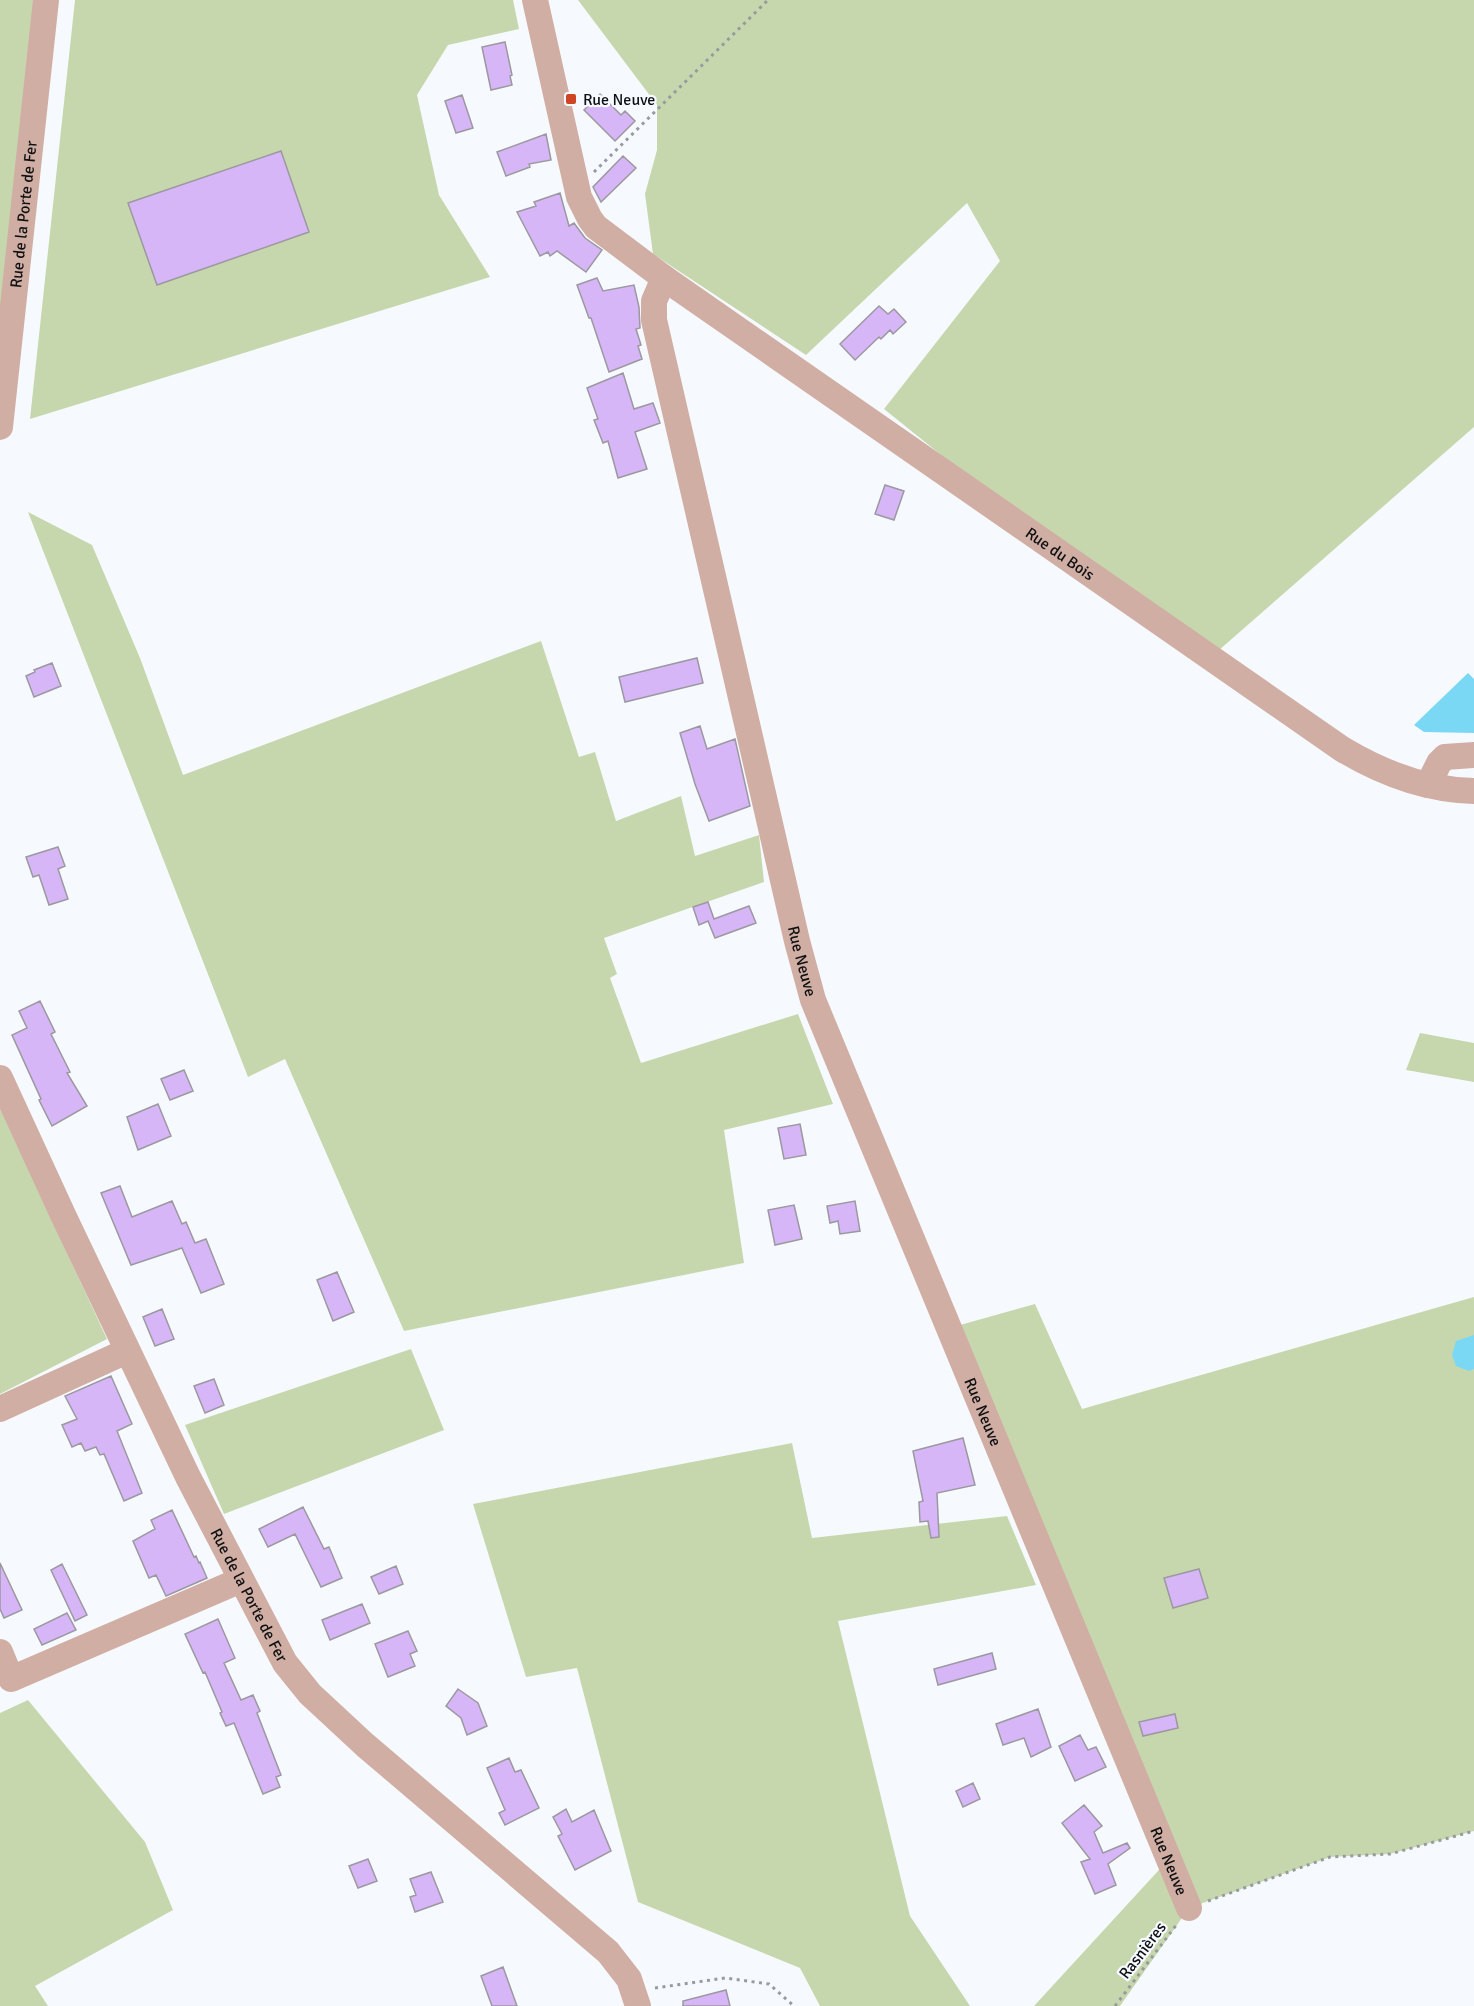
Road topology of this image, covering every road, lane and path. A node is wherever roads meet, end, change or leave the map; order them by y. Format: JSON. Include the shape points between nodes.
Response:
{"nodes":[{"id":1,"x":46,"y":0,"type":"edge"},
{"id":2,"x":535,"y":0,"type":"edge"},
{"id":3,"x":768,"y":0,"type":"edge"},
{"id":4,"x":576,"y":187,"type":"junction"},
{"id":5,"x":664,"y":278,"type":"junction"},
{"id":6,"x":0,"y":427,"type":"edge"},
{"id":7,"x":1474,"y":755,"type":"edge"},
{"id":8,"x":1428,"y":785,"type":"junction"},
{"id":9,"x":1474,"y":792,"type":"edge"},
{"id":10,"x":0,"y":1078,"type":"edge"},
{"id":11,"x":127,"y":1351,"type":"junction"},
{"id":12,"x":0,"y":1410,"type":"edge"},
{"id":13,"x":241,"y":1580,"type":"junction"},
{"id":14,"x":0,"y":1652,"type":"edge"},
{"id":15,"x":6,"y":1682,"type":"edge"},
{"id":16,"x":1474,"y":1831,"type":"edge"},
{"id":17,"x":1189,"y":1908,"type":"junction"},
{"id":18,"x":636,"y":1999,"type":"edge"},
{"id":19,"x":794,"y":2006,"type":"edge"},
{"id":20,"x":1115,"y":2006,"type":"edge"}],
"edges":[{"from":1,"to":6,"type":"street","name":"Rue de la Porte de Fer"},
{"from":2,"to":4,"type":"street"},
{"from":3,"to":4,"type":"path"},
{"from":4,"to":5,"type":"street","via":[[597,227]]},
{"from":5,"to":8,"type":"street","name":"Rue du Bois","via":[[1329,741],[1384,771]]},
{"from":5,"to":17,"type":"street","name":"Rue Neuve","via":[[654,301],[654,320],[813,1000]]},
{"from":7,"to":8,"type":"street","via":[[1445,757]]},
{"from":8,"to":9,"type":"street","name":"Rue du Bois"},
{"from":10,"to":11,"type":"street","name":"Rue de la Porte de Fer"},
{"from":11,"to":12,"type":"street"},
{"from":11,"to":13,"type":"street","name":"Rue de la Porte de Fer"},
{"from":13,"to":15,"type":"street"},
{"from":13,"to":18,"type":"street","name":"Rue de la Porte de Fer","via":[[285,1663],[310,1694],[608,1952],[623,1970]]},
{"from":14,"to":15,"type":"street"},
{"from":16,"to":17,"type":"path","via":[[1390,1854],[1330,1857]]},
{"from":17,"to":20,"type":"path","name":"Rasnières"},
{"from":18,"to":19,"type":"path","via":[[725,1978],[769,1984]]}]}
